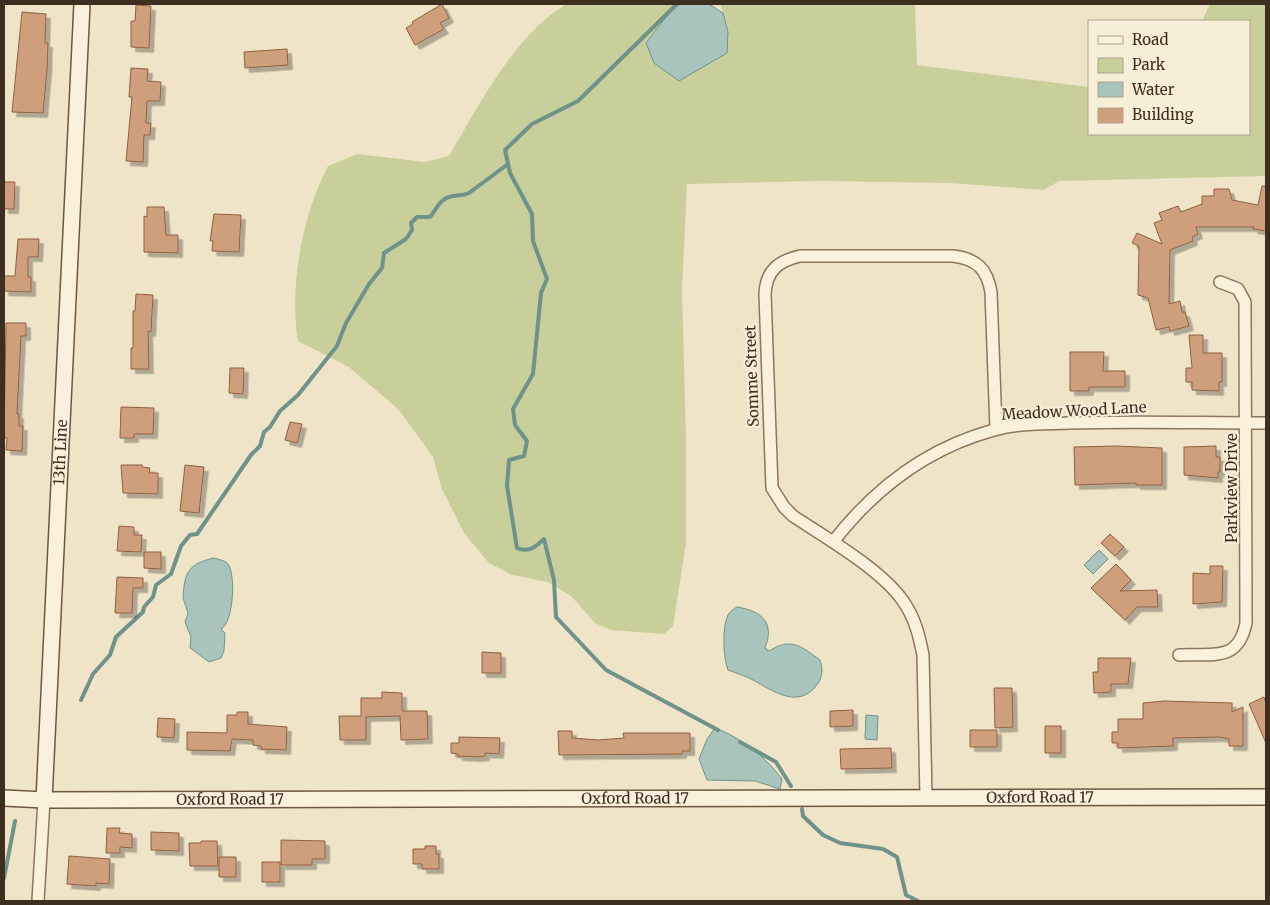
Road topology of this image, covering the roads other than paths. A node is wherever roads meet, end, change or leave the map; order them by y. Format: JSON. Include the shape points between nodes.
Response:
{"nodes":[{"id":1,"x":82,"y":4,"type":"edge"},
{"id":2,"x":1220,"y":282,"type":"dead end"},
{"id":3,"x":1247,"y":423,"type":"junction"},
{"id":4,"x":1266,"y":423,"type":"edge"},
{"id":5,"x":996,"y":429,"type":"junction"},
{"id":6,"x":833,"y":542,"type":"junction"},
{"id":7,"x":1179,"y":655,"type":"dead end"},
{"id":8,"x":926,"y":796,"type":"junction"},
{"id":9,"x":1266,"y":796,"type":"edge"},
{"id":10,"x":4,"y":798,"type":"edge"},
{"id":11,"x":44,"y":800,"type":"junction"},
{"id":12,"x":38,"y":901,"type":"edge"}],
"edges":[{"from":1,"to":11,"type":"main road","name":"13th Line"},
{"from":2,"to":3,"type":"street","name":"Parkview Drive","via":[[1238,288],[1245,302]]},
{"from":3,"to":4,"type":"street","name":"Meadow Wood Lane"},
{"from":3,"to":5,"type":"street","name":"Meadow Wood Lane","via":[[1094,422]]},
{"from":3,"to":7,"type":"street","name":"Parkview Drive","via":[[1244,634],[1238,646],[1223,653]]},
{"from":5,"to":6,"type":"street","name":"Meadow Wood Lane","via":[[962,440],[903,473],[853,516]]},
{"from":5,"to":6,"type":"street","name":"Somme Street","via":[[991,292],[984,270],[973,260],[953,256],[800,256],[788,258],[776,266],[768,277],[765,294],[772,488],[784,507]]},
{"from":6,"to":8,"type":"street","name":"Somme Street","via":[[902,598],[916,625],[923,655]]},
{"from":8,"to":9,"type":"main road","name":"Oxford Road 17"},
{"from":8,"to":11,"type":"main road","name":"Oxford Road 17"},
{"from":10,"to":11,"type":"main road","name":"Oxford Road 17"},
{"from":11,"to":12,"type":"street","name":"13th Line"}]}
